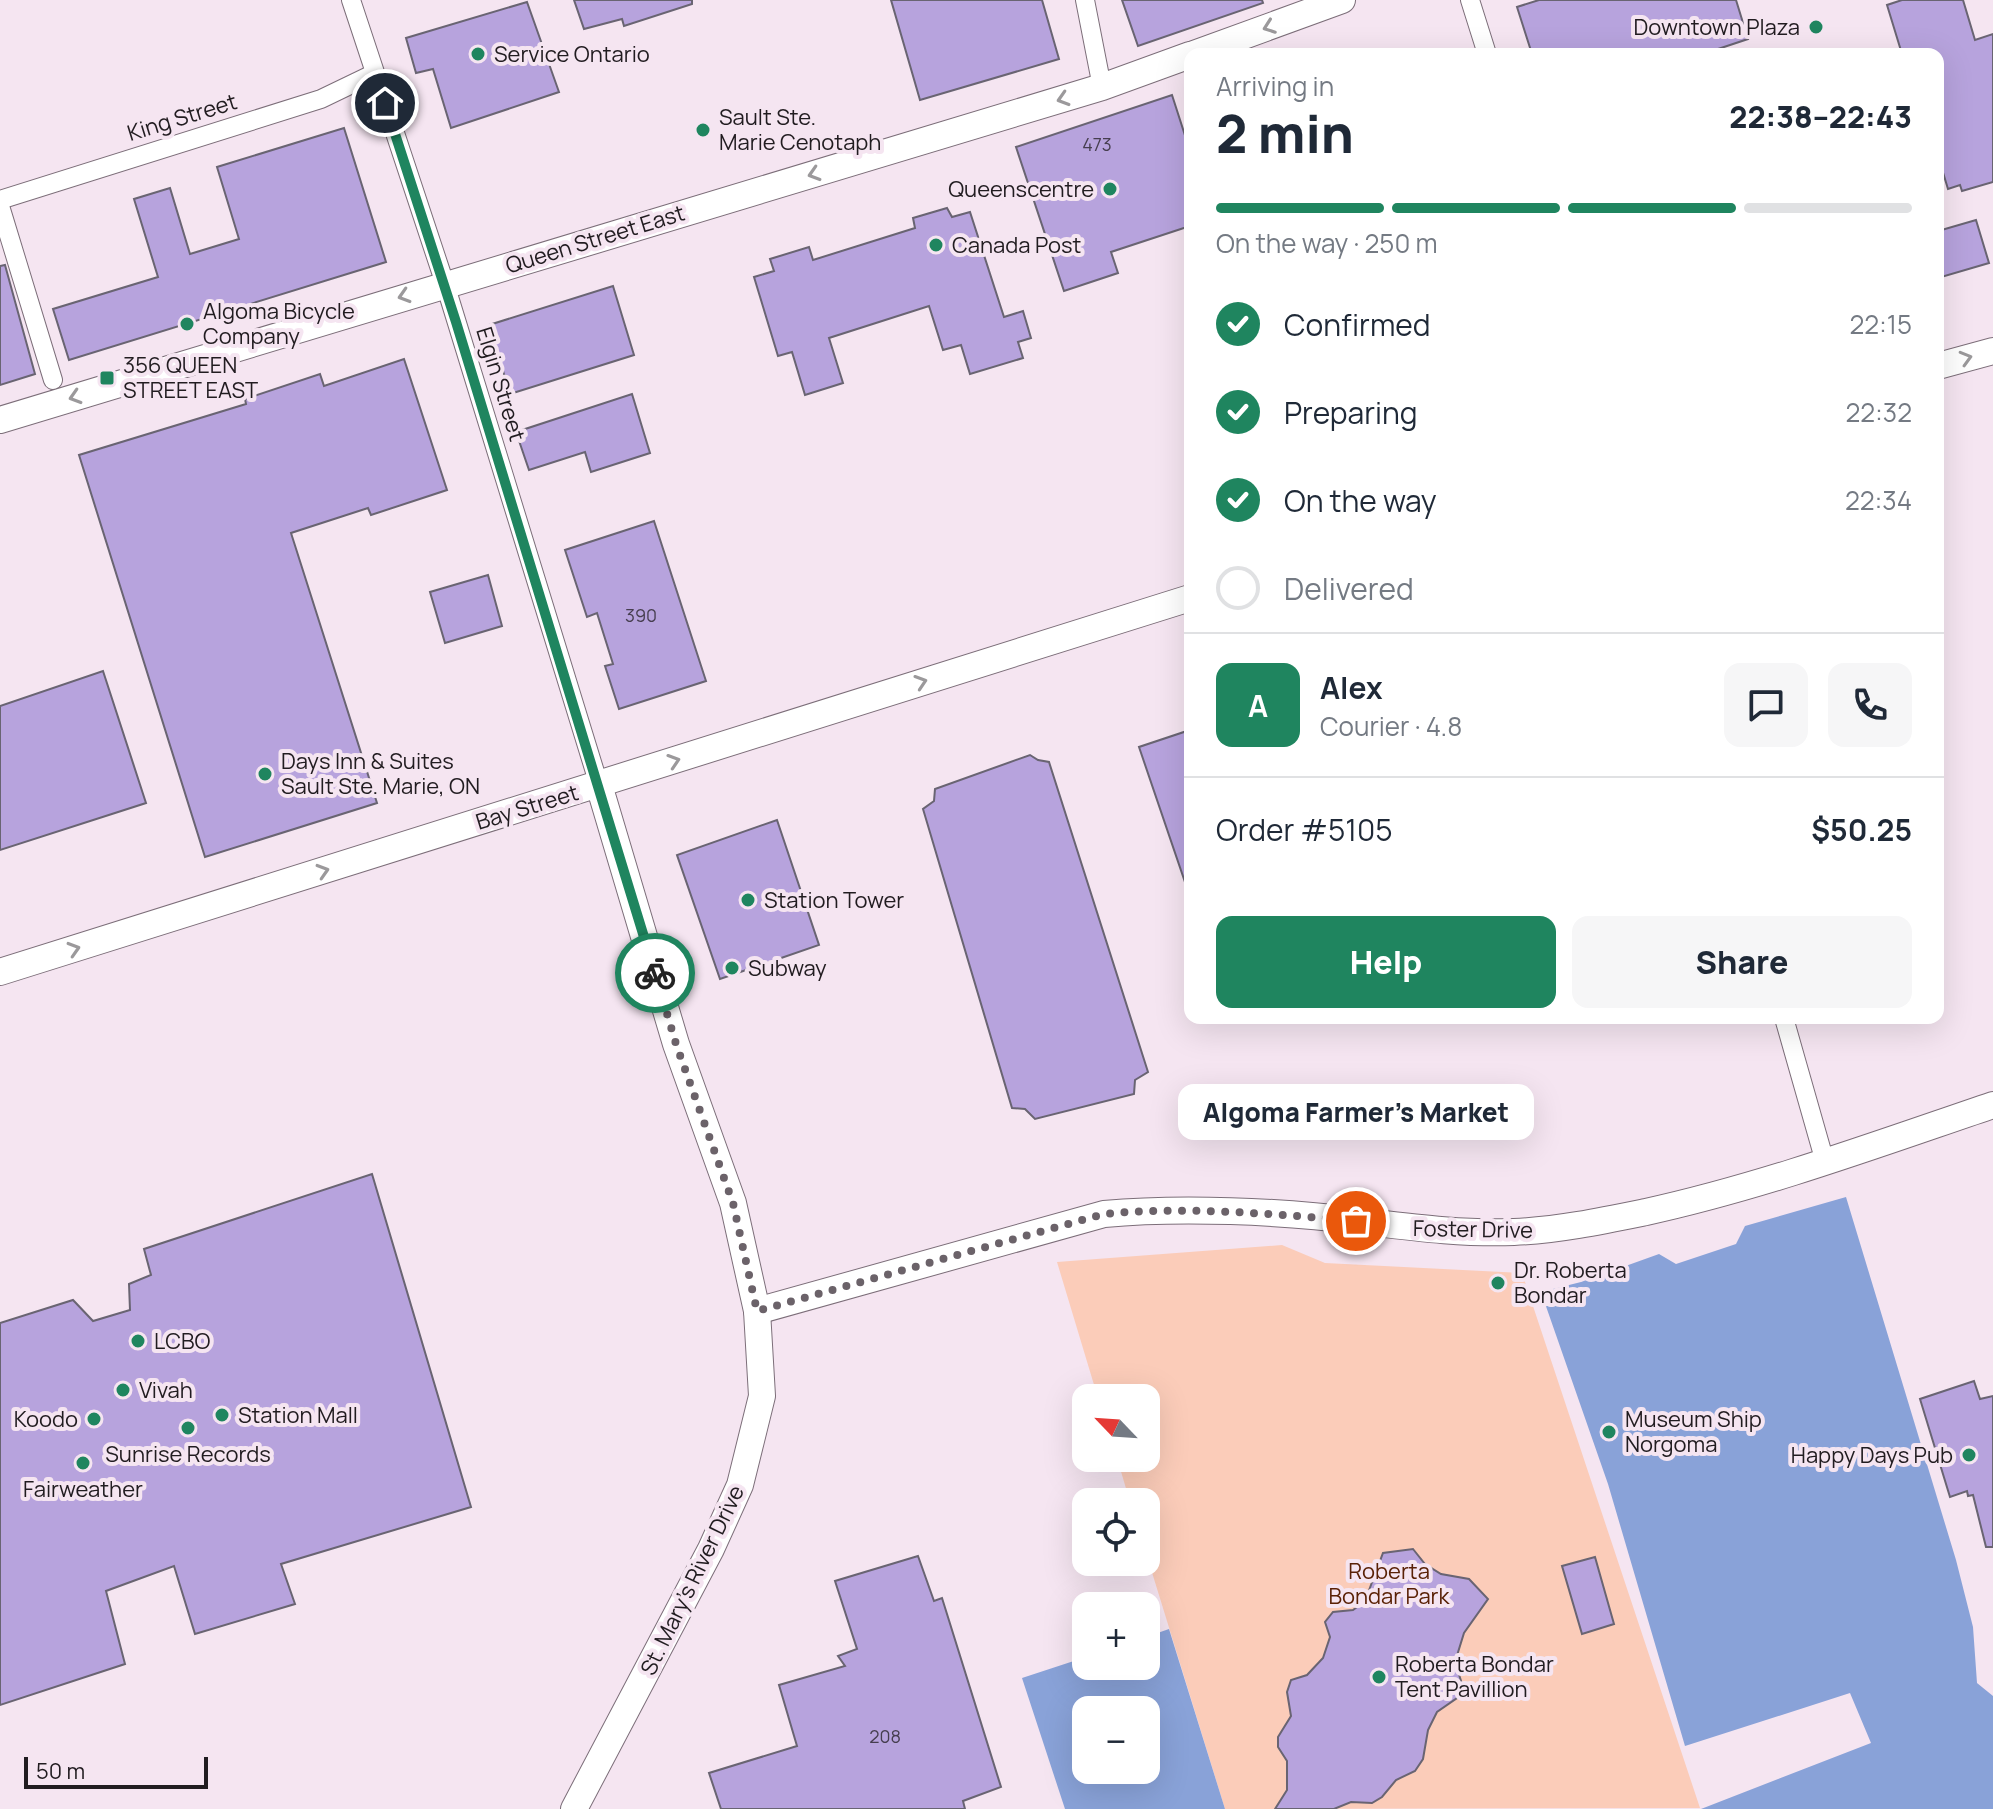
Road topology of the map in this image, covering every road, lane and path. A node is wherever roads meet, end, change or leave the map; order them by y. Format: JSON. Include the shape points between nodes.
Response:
{"nodes":[{"id":1,"x":351,"y":0,"type":"edge"},
{"id":2,"x":1085,"y":0,"type":"edge"},
{"id":3,"x":1342,"y":0,"type":"edge"},
{"id":4,"x":1470,"y":0,"type":"edge"},
{"id":5,"x":1211,"y":48,"type":"edge"},
{"id":6,"x":1485,"y":48,"type":"edge"},
{"id":7,"x":1184,"y":58,"type":"edge"},
{"id":8,"x":375,"y":73,"type":"junction"},
{"id":9,"x":1102,"y":87,"type":"junction"},
{"id":10,"x":0,"y":203,"type":"edge"},
{"id":11,"x":445,"y":284,"type":"junction"},
{"id":12,"x":1993,"y":351,"type":"edge"},
{"id":13,"x":1944,"y":364,"type":"edge"},
{"id":14,"x":53,"y":380,"type":"dead end"},
{"id":15,"x":0,"y":420,"type":"edge"},
{"id":16,"x":1184,"y":600,"type":"edge"},
{"id":17,"x":599,"y":785,"type":"junction"},
{"id":18,"x":0,"y":972,"type":"edge"},
{"id":19,"x":1786,"y":1024,"type":"edge"},
{"id":20,"x":1993,"y":1105,"type":"edge"},
{"id":21,"x":1825,"y":1162,"type":"junction"},
{"id":22,"x":757,"y":1311,"type":"junction"},
{"id":23,"x":574,"y":1809,"type":"edge"}],
"edges":[{"from":1,"to":8,"type":"street","name":"Elgin Street"},
{"from":2,"to":9,"type":"street"},
{"from":3,"to":5,"type":"main road","name":"Queen Street East","one_way":true},
{"from":4,"to":6,"type":"street"},
{"from":7,"to":9,"type":"main road","name":"Queen Street East"},
{"from":8,"to":10,"type":"street","name":"King Street","via":[[321,99]]},
{"from":8,"to":11,"type":"street","name":"Elgin Street"},
{"from":9,"to":11,"type":"main road","name":"Queen Street East","one_way":true},
{"from":10,"to":14,"type":"street"},
{"from":11,"to":15,"type":"main road","name":"Queen Street East","one_way":true},
{"from":11,"to":17,"type":"street","name":"Elgin Street"},
{"from":13,"to":12,"type":"main road","one_way":true},
{"from":17,"to":16,"type":"main road","name":"Bay Street","one_way":true},
{"from":18,"to":17,"type":"main road","name":"Bay Street","one_way":true},
{"from":17,"to":22,"type":"main road","name":"St. Mary's River Drive","via":[[676,1044],[733,1203]]},
{"from":19,"to":21,"type":"street"},
{"from":20,"to":21,"type":"main road","name":"Foster Drive"},
{"from":21,"to":22,"type":"main road","name":"Foster Drive","via":[[1713,1197],[1565,1229],[1416,1230],[1273,1214],[1104,1214]]},
{"from":22,"to":23,"type":"main road","name":"St. Mary's River Drive","via":[[762,1396],[740,1485]]}]}
